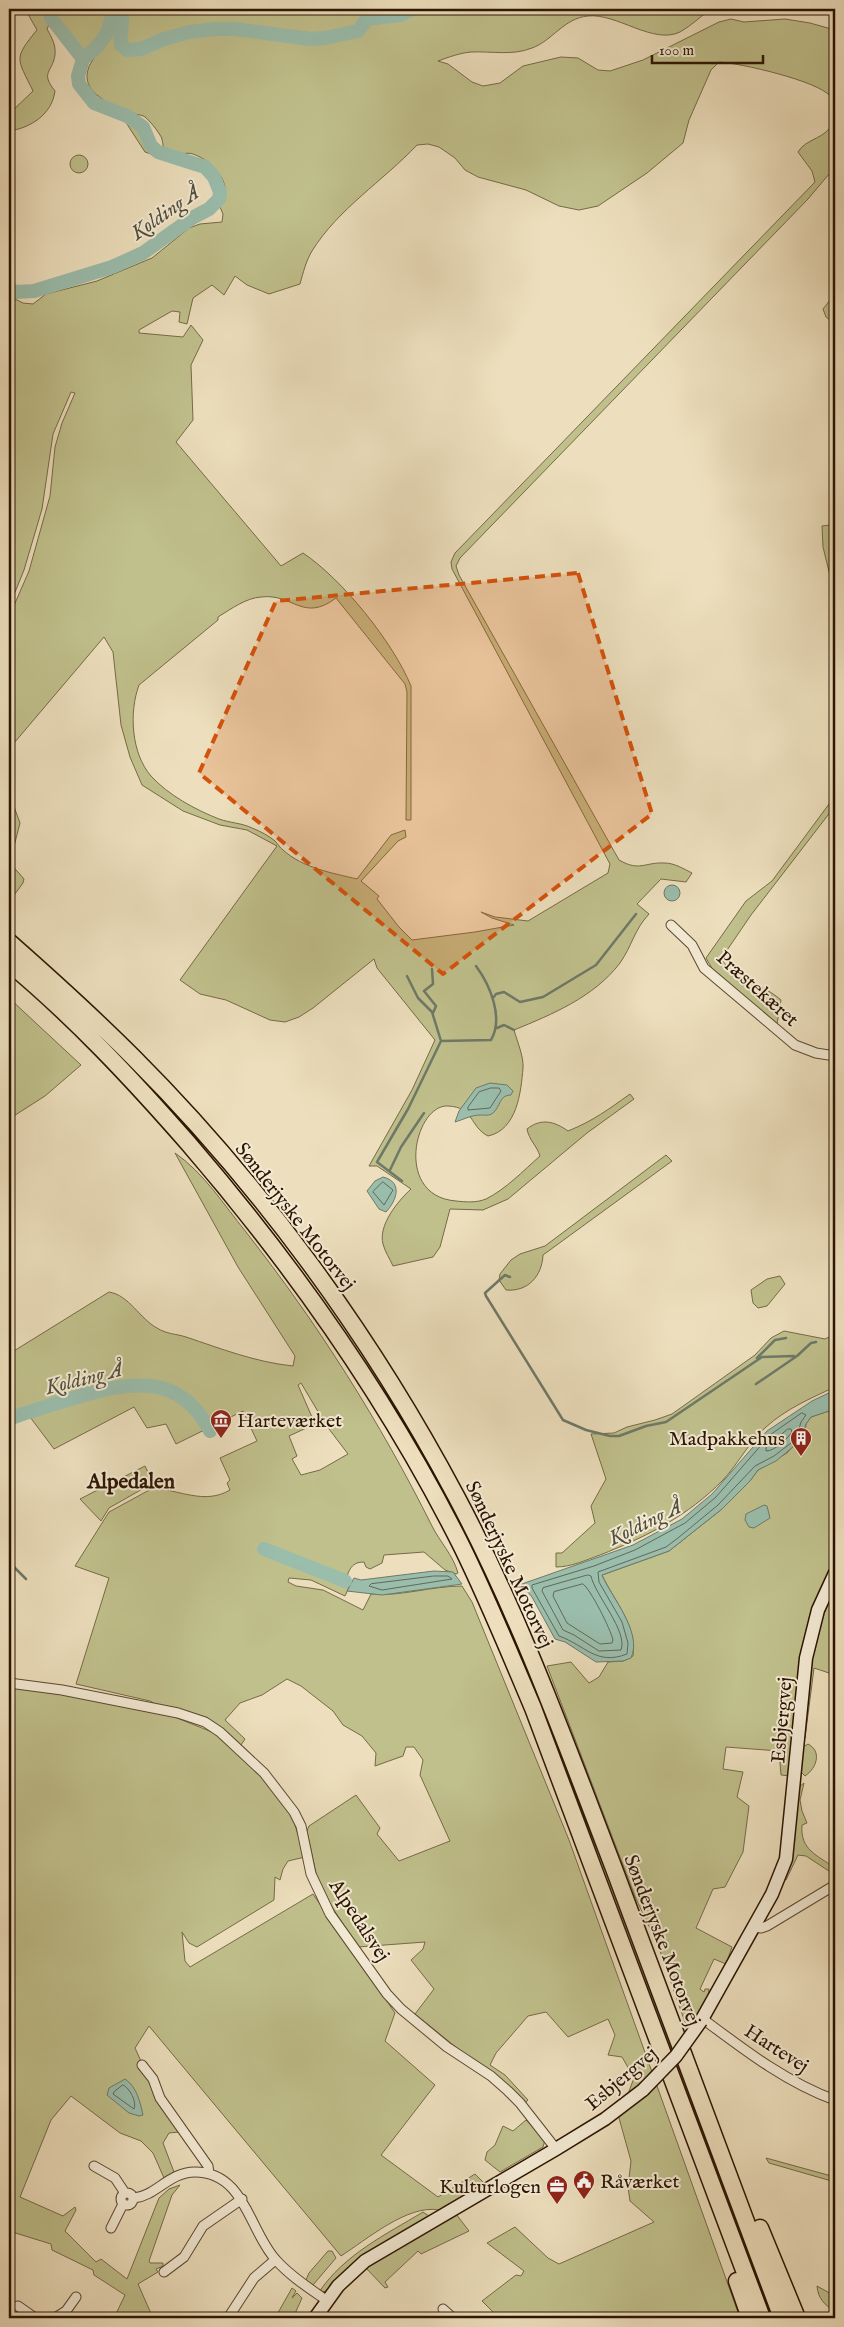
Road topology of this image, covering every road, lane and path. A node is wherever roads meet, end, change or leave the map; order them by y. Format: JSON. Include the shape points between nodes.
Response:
{"nodes":[{"id":1,"x":671,"y":925,"type":"dead end"},
{"id":2,"x":9,"y":942,"type":"edge"},
{"id":3,"x":9,"y":963,"type":"edge"},
{"id":4,"x":835,"y":1056,"type":"edge"},
{"id":5,"x":835,"y":1573,"type":"edge"},
{"id":6,"x":9,"y":1683,"type":"edge"},
{"id":7,"x":835,"y":1885,"type":"edge"},
{"id":8,"x":753,"y":1927,"type":"junction"},
{"id":9,"x":666,"y":2008,"type":"junction"},
{"id":10,"x":702,"y":2020,"type":"junction"},
{"id":11,"x":142,"y":2065,"type":"dead end"},
{"id":12,"x":835,"y":2100,"type":"edge"},
{"id":13,"x":556,"y":2149,"type":"junction"},
{"id":14,"x":700,"y":2152,"type":"junction"},
{"id":15,"x":94,"y":2166,"type":"dead end"},
{"id":16,"x":209,"y":2174,"type":"junction"},
{"id":17,"x":129,"y":2195,"type":"junction"},
{"id":18,"x":242,"y":2199,"type":"junction"},
{"id":19,"x":111,"y":2228,"type":"dead end"},
{"id":20,"x":275,"y":2260,"type":"junction"},
{"id":21,"x":164,"y":2272,"type":"dead end"},
{"id":22,"x":76,"y":2297,"type":"dead end"},
{"id":23,"x":326,"y":2300,"type":"junction"},
{"id":24,"x":18,"y":2306,"type":"dead end"},
{"id":25,"x":443,"y":2309,"type":"dead end"},
{"id":26,"x":35,"y":2318,"type":"edge"},
{"id":27,"x":55,"y":2318,"type":"edge"},
{"id":28,"x":228,"y":2318,"type":"edge"},
{"id":29,"x":315,"y":2318,"type":"edge"},
{"id":30,"x":453,"y":2318,"type":"edge"},
{"id":31,"x":750,"y":2318,"type":"edge"},
{"id":32,"x":762,"y":2318,"type":"edge"},
{"id":33,"x":782,"y":2318,"type":"edge"},
{"id":34,"x":797,"y":2318,"type":"edge"}],
"edges":[{"from":1,"to":4,"type":"street","name":"Præstekæret","via":[[692,945],[704,968],[795,1045]]},
{"from":2,"to":9,"type":"highway","name":"Sønderjyske Motorvej","via":[[135,1059],[249,1185],[305,1258],[409,1413],[456,1496],[525,1642]]},
{"from":3,"to":14,"type":"highway","name":"Sønderjyske Motorvej","via":[[128,1075],[221,1181],[320,1311],[371,1386],[414,1458],[462,1547],[501,1631]]},
{"from":5,"to":8,"type":"main road","name":"Esbjergvej","via":[[818,1610],[806,1658],[786,1859],[779,1880]]},
{"from":6,"to":13,"type":"street","name":"Alpedalsvej","via":[[178,1713],[205,1722],[220,1732],[264,1773],[294,1812],[317,1889],[330,1914],[387,1994],[447,2047],[491,2076],[520,2103]]},
{"from":7,"to":8,"type":"street","via":[[767,1926]]},
{"from":8,"to":10,"type":"main road","name":"Esbjergvej"},
{"from":9,"to":33,"type":"highway","name":"Sønderjyske Motorvej"},
{"from":9,"to":34,"type":"highway"},
{"from":10,"to":12,"type":"street","name":"Hartevej","via":[[814,2093]]},
{"from":10,"to":13,"type":"main road","name":"Esbjergvej","bridge":true,"via":[[676,2056],[643,2090],[605,2119]]},
{"from":11,"to":16,"type":"street","via":[[153,2079],[160,2098],[208,2166]]},
{"from":13,"to":23,"type":"main road","name":"Esbjergvej","via":[[365,2261]]},
{"from":14,"to":31,"type":"highway","via":[[724,2241]]},
{"from":14,"to":32,"type":"highway","name":"Sønderjyske Motorvej"},
{"from":15,"to":17,"type":"street","via":[[115,2178]]},
{"from":16,"to":17,"type":"street","via":[[182,2173],[142,2197]]},
{"from":16,"to":18,"type":"street","via":[[229,2185]]},
{"from":17,"to":19,"type":"street","via":[[121,2198],[123,2204]]},
{"from":18,"to":20,"type":"street","via":[[258,2234]]},
{"from":18,"to":21,"type":"street","via":[[203,2226],[184,2257]]},
{"from":20,"to":23,"type":"street"},
{"from":20,"to":28,"type":"street","via":[[252,2280]]},
{"from":22,"to":27,"type":"street","via":[[66,2311]]},
{"from":23,"to":29,"type":"main road","name":"Esbjergvej"},
{"from":24,"to":26,"type":"street"},
{"from":25,"to":30,"type":"street"}]}
